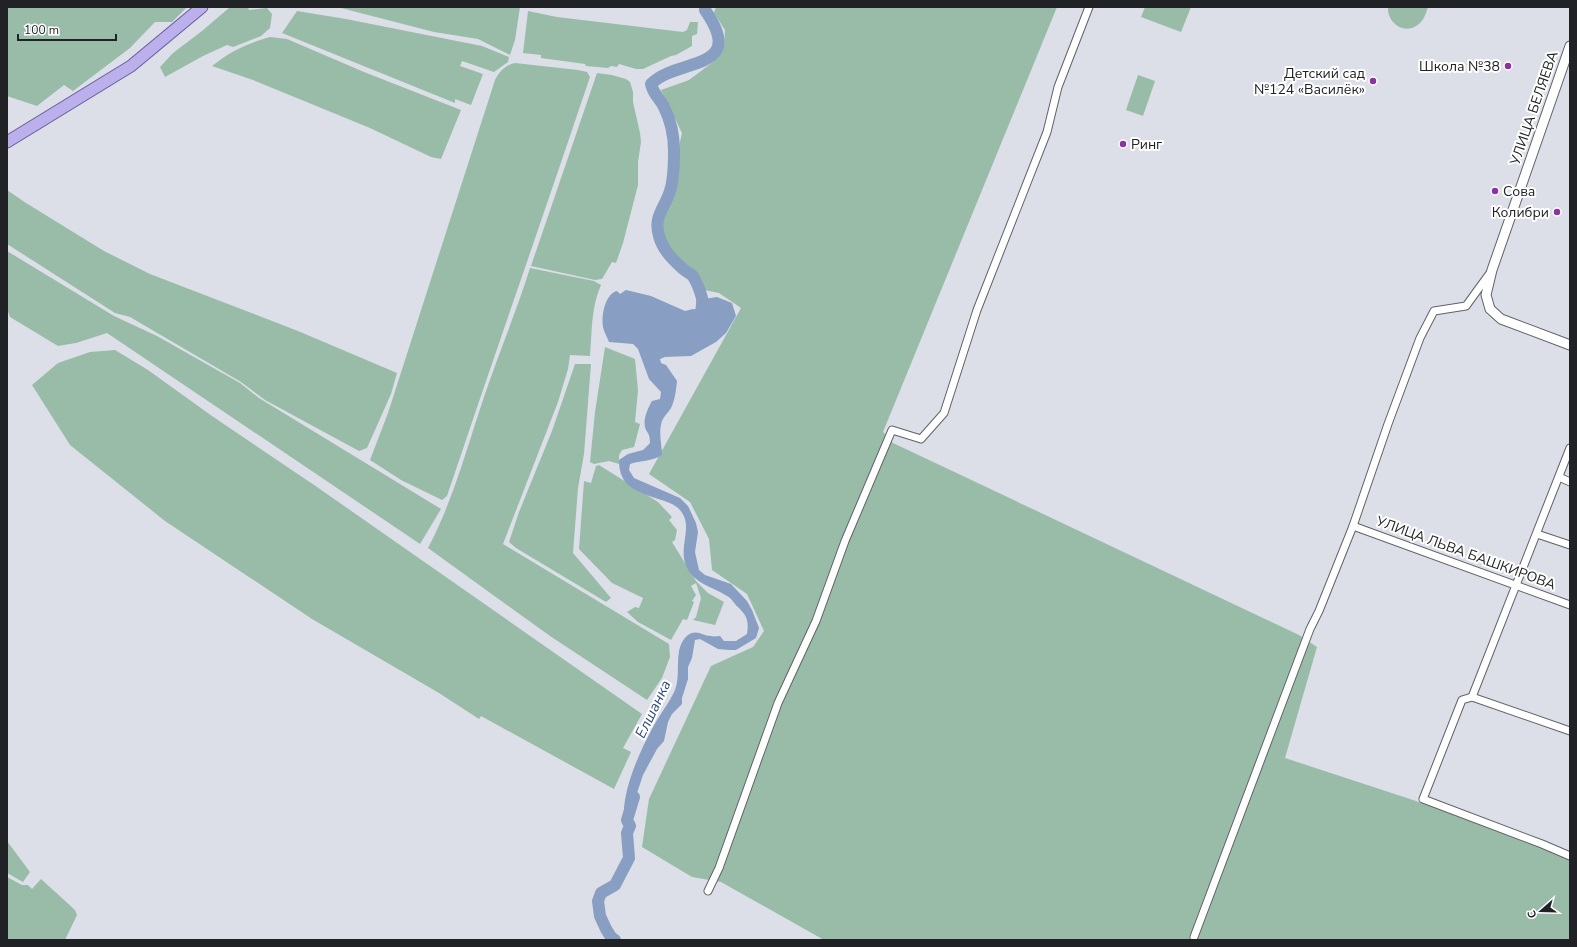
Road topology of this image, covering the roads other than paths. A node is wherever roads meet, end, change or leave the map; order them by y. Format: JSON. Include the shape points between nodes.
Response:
{"nodes":[{"id":1,"x":202,"y":7,"type":"edge"},
{"id":2,"x":1089,"y":7,"type":"edge"},
{"id":3,"x":1570,"y":46,"type":"edge"},
{"id":4,"x":7,"y":142,"type":"edge"},
{"id":5,"x":1492,"y":270,"type":"junction"},
{"id":6,"x":1570,"y":345,"type":"edge"},
{"id":7,"x":1570,"y":448,"type":"edge"},
{"id":8,"x":1559,"y":478,"type":"junction"},
{"id":9,"x":1570,"y":482,"type":"edge"},
{"id":10,"x":1353,"y":526,"type":"junction"},
{"id":11,"x":1537,"y":534,"type":"junction"},
{"id":12,"x":1570,"y":545,"type":"edge"},
{"id":13,"x":1517,"y":585,"type":"junction"},
{"id":14,"x":1570,"y":605,"type":"edge"},
{"id":15,"x":1472,"y":698,"type":"junction"},
{"id":16,"x":1570,"y":731,"type":"edge"},
{"id":17,"x":1570,"y":856,"type":"edge"},
{"id":18,"x":708,"y":891,"type":"dead end"},
{"id":19,"x":1194,"y":937,"type":"dead end"}],
"edges":[{"from":1,"to":4,"type":"main road","via":[[131,66]]},
{"from":2,"to":18,"type":"street","via":[[1058,87],[1047,132],[977,310],[944,413],[921,439],[892,430],[816,621],[778,703],[719,868]]},
{"from":3,"to":5,"type":"street","name":"УЛИЦА БЕЛЯЕВА"},
{"from":5,"to":6,"type":"street","name":"УЛИЦА БЕЛЯЕВА","via":[[1486,295],[1490,309],[1501,319]]},
{"from":5,"to":10,"type":"street","via":[[1466,306],[1434,311],[1417,346]]},
{"from":7,"to":8,"type":"street"},
{"from":8,"to":9,"type":"street"},
{"from":8,"to":11,"type":"street"},
{"from":10,"to":13,"type":"street","name":"УЛИЦА ЛЬВА БАШКИРОВА"},
{"from":10,"to":19,"type":"street","via":[[1310,629]]},
{"from":11,"to":12,"type":"street"},
{"from":11,"to":13,"type":"street"},
{"from":13,"to":14,"type":"street","name":"УЛИЦА ЛЬВА БАШКИРОВА"},
{"from":13,"to":15,"type":"street"},
{"from":15,"to":16,"type":"street"},
{"from":15,"to":17,"type":"street","via":[[1462,700],[1423,799]]}]}
